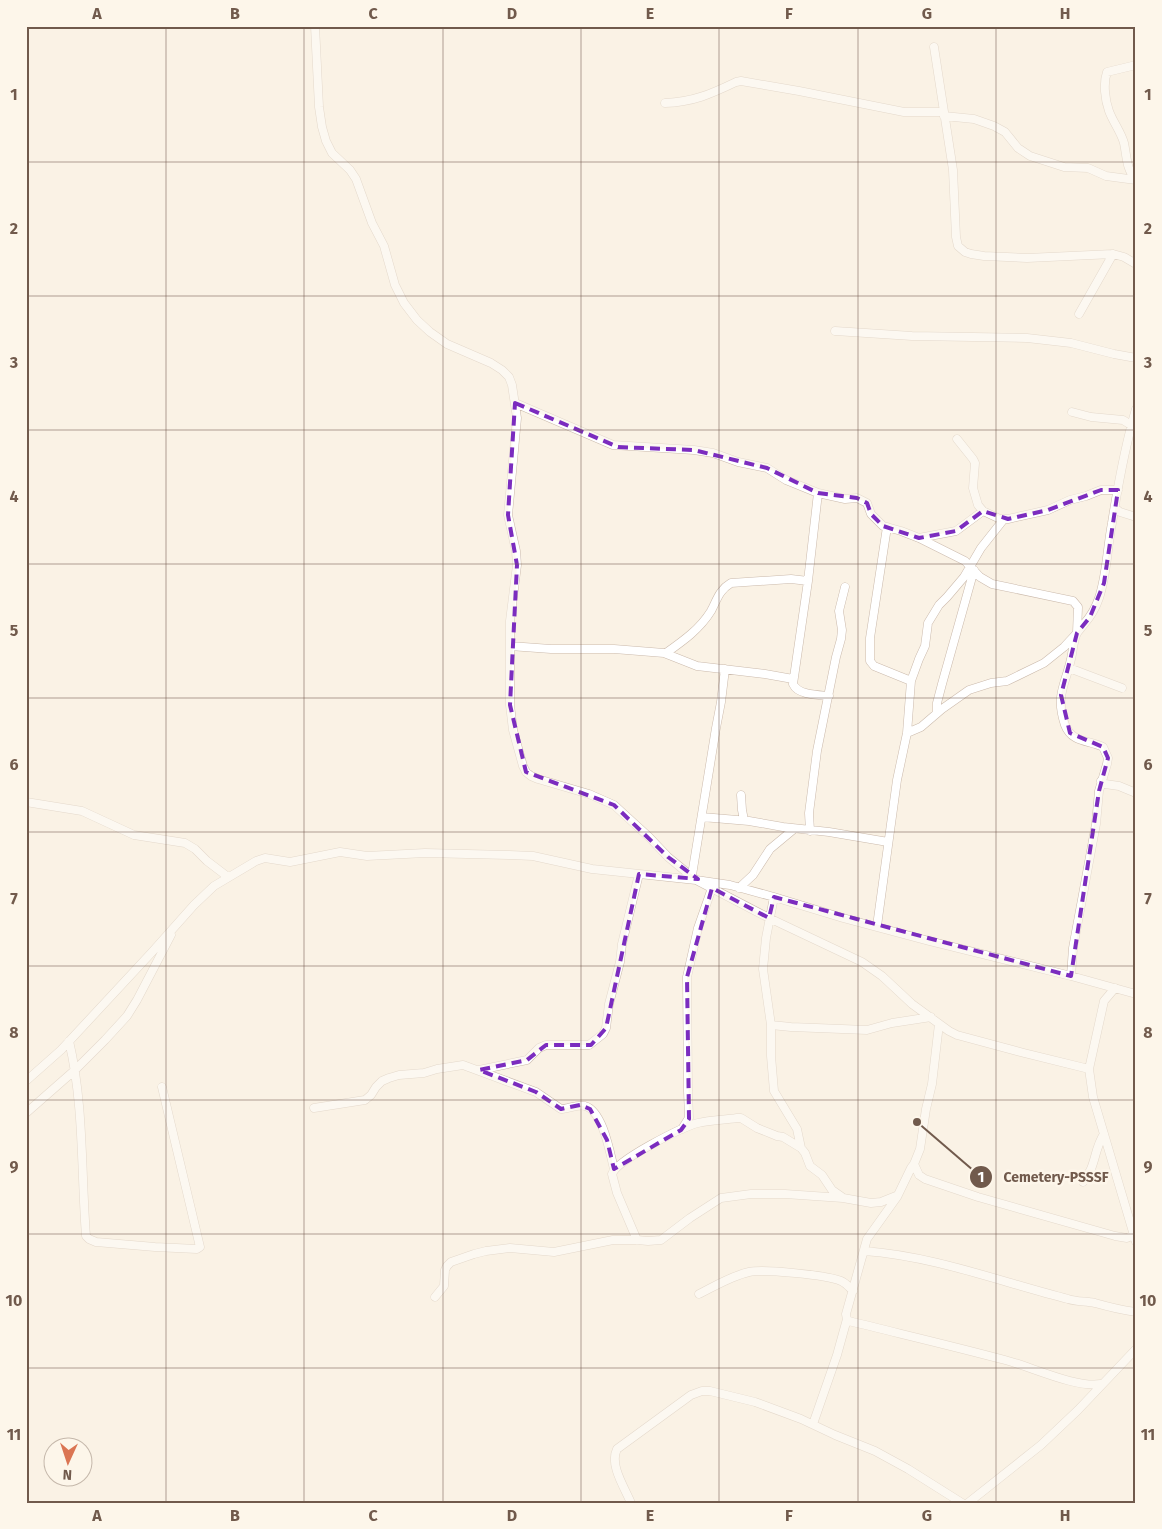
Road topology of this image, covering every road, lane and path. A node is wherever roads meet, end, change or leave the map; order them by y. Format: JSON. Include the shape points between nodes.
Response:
{"nodes":[{"id":1,"x":315,"y":26,"type":"edge"},
{"id":2,"x":934,"y":47,"type":"dead end"},
{"id":3,"x":1136,"y":65,"type":"edge"},
{"id":4,"x":665,"y":103,"type":"dead end"},
{"id":5,"x":944,"y":114,"type":"junction"},
{"id":6,"x":1136,"y":180,"type":"edge"},
{"id":7,"x":1113,"y":254,"type":"junction"},
{"id":8,"x":1136,"y":264,"type":"edge"},
{"id":9,"x":1079,"y":314,"type":"dead end"},
{"id":10,"x":835,"y":332,"type":"dead end"},
{"id":11,"x":1136,"y":358,"type":"edge"},
{"id":12,"x":516,"y":403,"type":"junction"},
{"id":13,"x":1136,"y":408,"type":"edge"},
{"id":14,"x":1072,"y":412,"type":"dead end"},
{"id":15,"x":1131,"y":424,"type":"junction"},
{"id":16,"x":957,"y":439,"type":"dead end"},
{"id":17,"x":1118,"y":490,"type":"junction"},
{"id":18,"x":818,"y":493,"type":"junction"},
{"id":19,"x":1115,"y":508,"type":"junction"},
{"id":20,"x":983,"y":511,"type":"junction"},
{"id":21,"x":1136,"y":517,"type":"edge"},
{"id":22,"x":1004,"y":519,"type":"junction"},
{"id":23,"x":887,"y":527,"type":"junction"},
{"id":24,"x":919,"y":538,"type":"junction"},
{"id":25,"x":972,"y":568,"type":"junction"},
{"id":26,"x":808,"y":581,"type":"junction"},
{"id":27,"x":845,"y":587,"type":"dead end"},
{"id":28,"x":1077,"y":634,"type":"junction"},
{"id":29,"x":510,"y":646,"type":"junction"},
{"id":30,"x":666,"y":653,"type":"junction"},
{"id":31,"x":725,"y":668,"type":"junction"},
{"id":32,"x":1069,"y":668,"type":"junction"},
{"id":33,"x":793,"y":679,"type":"junction"},
{"id":34,"x":911,"y":681,"type":"junction"},
{"id":35,"x":1122,"y":688,"type":"dead end"},
{"id":36,"x":828,"y":696,"type":"junction"},
{"id":37,"x":937,"y":713,"type":"junction"},
{"id":38,"x":907,"y":733,"type":"junction"},
{"id":39,"x":1101,"y":781,"type":"junction"},
{"id":40,"x":1136,"y":793,"type":"edge"},
{"id":41,"x":741,"y":795,"type":"dead end"},
{"id":42,"x":26,"y":802,"type":"edge"},
{"id":43,"x":702,"y":817,"type":"junction"},
{"id":44,"x":744,"y":820,"type":"junction"},
{"id":45,"x":794,"y":829,"type":"junction"},
{"id":46,"x":810,"y":830,"type":"junction"},
{"id":47,"x":888,"y":842,"type":"junction"},
{"id":48,"x":639,"y":874,"type":"junction"},
{"id":49,"x":228,"y":877,"type":"junction"},
{"id":50,"x":694,"y":877,"type":"junction"},
{"id":51,"x":712,"y":888,"type":"junction"},
{"id":52,"x":739,"y":888,"type":"junction"},
{"id":53,"x":774,"y":897,"type":"junction"},
{"id":54,"x":770,"y":918,"type":"junction"},
{"id":55,"x":176,"y":924,"type":"junction"},
{"id":56,"x":877,"y":926,"type":"junction"},
{"id":57,"x":1070,"y":976,"type":"junction"},
{"id":58,"x":1115,"y":988,"type":"junction"},
{"id":59,"x":1136,"y":994,"type":"edge"},
{"id":60,"x":930,"y":1017,"type":"junction"},
{"id":61,"x":939,"y":1024,"type":"junction"},
{"id":62,"x":771,"y":1025,"type":"junction"},
{"id":63,"x":70,"y":1041,"type":"junction"},
{"id":64,"x":1089,"y":1069,"type":"junction"},
{"id":65,"x":75,"y":1070,"type":"junction"},
{"id":66,"x":479,"y":1070,"type":"junction"},
{"id":67,"x":26,"y":1081,"type":"edge"},
{"id":68,"x":162,"y":1088,"type":"dead end"},
{"id":69,"x":314,"y":1108,"type":"dead end"},
{"id":70,"x":26,"y":1113,"type":"edge"},
{"id":71,"x":681,"y":1130,"type":"junction"},
{"id":72,"x":1104,"y":1134,"type":"junction"},
{"id":73,"x":801,"y":1148,"type":"junction"},
{"id":74,"x":914,"y":1164,"type":"junction"},
{"id":75,"x":614,"y":1169,"type":"junction"},
{"id":76,"x":1083,"y":1182,"type":"dead end"},
{"id":77,"x":898,"y":1195,"type":"junction"},
{"id":78,"x":843,"y":1198,"type":"junction"},
{"id":79,"x":1134,"y":1239,"type":"edge"},
{"id":80,"x":638,"y":1240,"type":"junction"},
{"id":81,"x":864,"y":1251,"type":"junction"},
{"id":82,"x":853,"y":1291,"type":"junction"},
{"id":83,"x":699,"y":1294,"type":"dead end"},
{"id":84,"x":435,"y":1297,"type":"dead end"},
{"id":85,"x":1136,"y":1312,"type":"edge"},
{"id":86,"x":846,"y":1319,"type":"junction"},
{"id":87,"x":1136,"y":1349,"type":"edge"},
{"id":88,"x":1101,"y":1384,"type":"junction"},
{"id":89,"x":812,"y":1424,"type":"junction"},
{"id":90,"x":631,"y":1503,"type":"edge"},
{"id":91,"x":962,"y":1503,"type":"edge"},
{"id":92,"x":968,"y":1503,"type":"edge"}],
"edges":[{"from":1,"to":12,"type":"street","via":[[319,107],[326,141],[332,153],[356,179],[404,303],[417,320],[447,344],[502,370],[509,377]]},
{"from":2,"to":5,"type":"street"},
{"from":3,"to":6,"type":"street","via":[[1106,72],[1105,91],[1109,111],[1124,142],[1127,166]]},
{"from":4,"to":5,"type":"street","via":[[705,96],[741,81],[904,112]]},
{"from":5,"to":6,"type":"street","via":[[994,126],[1030,156],[1064,167],[1088,168],[1106,176]]},
{"from":5,"to":7,"type":"street","via":[[954,179],[956,238],[958,246],[965,252],[1027,258]]},
{"from":7,"to":8,"type":"street"},
{"from":7,"to":9,"type":"street"},
{"from":10,"to":11,"type":"street","via":[[1027,338],[1071,343]]},
{"from":12,"to":18,"type":"street","via":[[613,446],[713,453],[767,468]]},
{"from":12,"to":29,"type":"street","via":[[508,515],[517,565]]},
{"from":13,"to":15,"type":"street"},
{"from":14,"to":15,"type":"street"},
{"from":15,"to":17,"type":"street"},
{"from":16,"to":20,"type":"street","via":[[975,463],[973,488]]},
{"from":17,"to":19,"type":"street"},
{"from":17,"to":22,"type":"street","via":[[1101,490],[1048,510]]},
{"from":18,"to":23,"type":"street","via":[[866,502],[871,514]]},
{"from":18,"to":26,"type":"street"},
{"from":19,"to":21,"type":"street"},
{"from":19,"to":28,"type":"street","via":[[1104,583],[1090,617]]},
{"from":20,"to":22,"type":"street"},
{"from":20,"to":24,"type":"street","via":[[956,531]]},
{"from":22,"to":25,"type":"street","via":[[981,548]]},
{"from":23,"to":24,"type":"street"},
{"from":23,"to":34,"type":"street","via":[[870,638],[870,660],[874,666]]},
{"from":24,"to":25,"type":"street"},
{"from":25,"to":28,"type":"street","via":[[992,584],[1073,601],[1078,607]]},
{"from":25,"to":34,"type":"street","via":[[938,605],[929,621],[925,646]]},
{"from":25,"to":37,"type":"street"},
{"from":26,"to":30,"type":"street","via":[[791,579],[725,586],[693,633]]},
{"from":26,"to":33,"type":"street"},
{"from":27,"to":36,"type":"street","via":[[839,611],[841,639]]},
{"from":28,"to":32,"type":"street"},
{"from":28,"to":37,"type":"street","via":[[1044,663],[1007,682],[969,690]]},
{"from":29,"to":30,"type":"street"},
{"from":29,"to":50,"type":"street","via":[[510,705],[518,751],[526,772],[614,805],[668,857]]},
{"from":30,"to":31,"type":"street","via":[[689,664]]},
{"from":31,"to":33,"type":"street"},
{"from":31,"to":43,"type":"street"},
{"from":32,"to":35,"type":"street"},
{"from":32,"to":39,"type":"street","via":[[1061,695],[1066,726],[1074,738],[1103,746],[1108,758]]},
{"from":33,"to":36,"type":"street","via":[[795,689]]},
{"from":34,"to":38,"type":"street"},
{"from":36,"to":46,"type":"street","via":[[808,813]]},
{"from":37,"to":38,"type":"street","via":[[921,727]]},
{"from":38,"to":47,"type":"street"},
{"from":39,"to":40,"type":"street"},
{"from":39,"to":57,"type":"street"},
{"from":41,"to":44,"type":"street"},
{"from":42,"to":49,"type":"street","via":[[82,811],[134,835],[185,843]]},
{"from":43,"to":44,"type":"street"},
{"from":43,"to":50,"type":"street"},
{"from":44,"to":45,"type":"street"},
{"from":45,"to":46,"type":"street"},
{"from":45,"to":52,"type":"street","via":[[770,849],[753,875]]},
{"from":46,"to":47,"type":"street"},
{"from":47,"to":56,"type":"street"},
{"from":48,"to":49,"type":"street","via":[[592,869],[533,856],[425,853],[367,856],[340,852],[290,862],[262,858]]},
{"from":48,"to":50,"type":"street"},
{"from":48,"to":66,"type":"street","via":[[603,1034],[589,1045],[546,1046],[539,1048],[527,1060]]},
{"from":49,"to":55,"type":"street","via":[[194,904]]},
{"from":50,"to":51,"type":"street"},
{"from":50,"to":52,"type":"street"},
{"from":51,"to":54,"type":"street"},
{"from":51,"to":71,"type":"street","via":[[698,928],[687,977],[689,1118]]},
{"from":52,"to":53,"type":"street"},
{"from":53,"to":54,"type":"street"},
{"from":53,"to":56,"type":"street"},
{"from":54,"to":60,"type":"street","via":[[862,962]]},
{"from":54,"to":62,"type":"street","via":[[763,970]]},
{"from":55,"to":63,"type":"street"},
{"from":55,"to":65,"type":"street","via":[[127,1016]]},
{"from":56,"to":57,"type":"street"},
{"from":57,"to":58,"type":"street"},
{"from":58,"to":59,"type":"street"},
{"from":58,"to":64,"type":"street","via":[[1104,1001]]},
{"from":60,"to":61,"type":"street"},
{"from":60,"to":62,"type":"street","via":[[867,1030]]},
{"from":61,"to":64,"type":"street","via":[[957,1034]]},
{"from":61,"to":74,"type":"street","via":[[932,1084],[920,1149]]},
{"from":62,"to":73,"type":"street","via":[[774,1091],[797,1129]]},
{"from":63,"to":65,"type":"street"},
{"from":63,"to":67,"type":"street"},
{"from":64,"to":72,"type":"street"},
{"from":65,"to":68,"type":"street","via":[[87,1237],[96,1242],[122,1245],[197,1249],[200,1245]]},
{"from":65,"to":70,"type":"street"},
{"from":66,"to":69,"type":"street","via":[[463,1065],[400,1076],[382,1082],[364,1100]]},
{"from":66,"to":75,"type":"street","via":[[536,1092],[561,1109],[580,1105],[590,1109],[607,1140]]},
{"from":71,"to":73,"type":"street","via":[[698,1123],[740,1118]]},
{"from":71,"to":75,"type":"street","via":[[638,1152]]},
{"from":72,"to":76,"type":"street","via":[[1097,1146],[1091,1170]]},
{"from":72,"to":79,"type":"street"},
{"from":73,"to":78,"type":"street","via":[[810,1166]]},
{"from":74,"to":77,"type":"street"},
{"from":74,"to":79,"type":"street","via":[[925,1179],[978,1197]]},
{"from":75,"to":80,"type":"street","via":[[612,1174],[617,1193]]},
{"from":77,"to":78,"type":"street","via":[[871,1203]]},
{"from":77,"to":81,"type":"street","via":[[867,1239]]},
{"from":78,"to":80,"type":"street","via":[[762,1194],[721,1198],[661,1240]]},
{"from":80,"to":84,"type":"street","via":[[604,1241],[554,1252],[510,1248],[474,1254],[447,1266],[444,1286]]},
{"from":81,"to":82,"type":"street"},
{"from":81,"to":85,"type":"street","via":[[917,1258],[1074,1301]]},
{"from":82,"to":83,"type":"street","via":[[831,1278],[752,1272],[728,1279]]},
{"from":82,"to":86,"type":"street"},
{"from":86,"to":88,"type":"street","via":[[1006,1360],[1078,1383]]},
{"from":86,"to":89,"type":"street","via":[[837,1355]]},
{"from":87,"to":88,"type":"street"},
{"from":88,"to":92,"type":"street","via":[[1041,1445]]},
{"from":89,"to":90,"type":"street","via":[[728,1394],[710,1390],[698,1392],[617,1449],[616,1468]]},
{"from":89,"to":91,"type":"street","via":[[876,1451]]}]}
